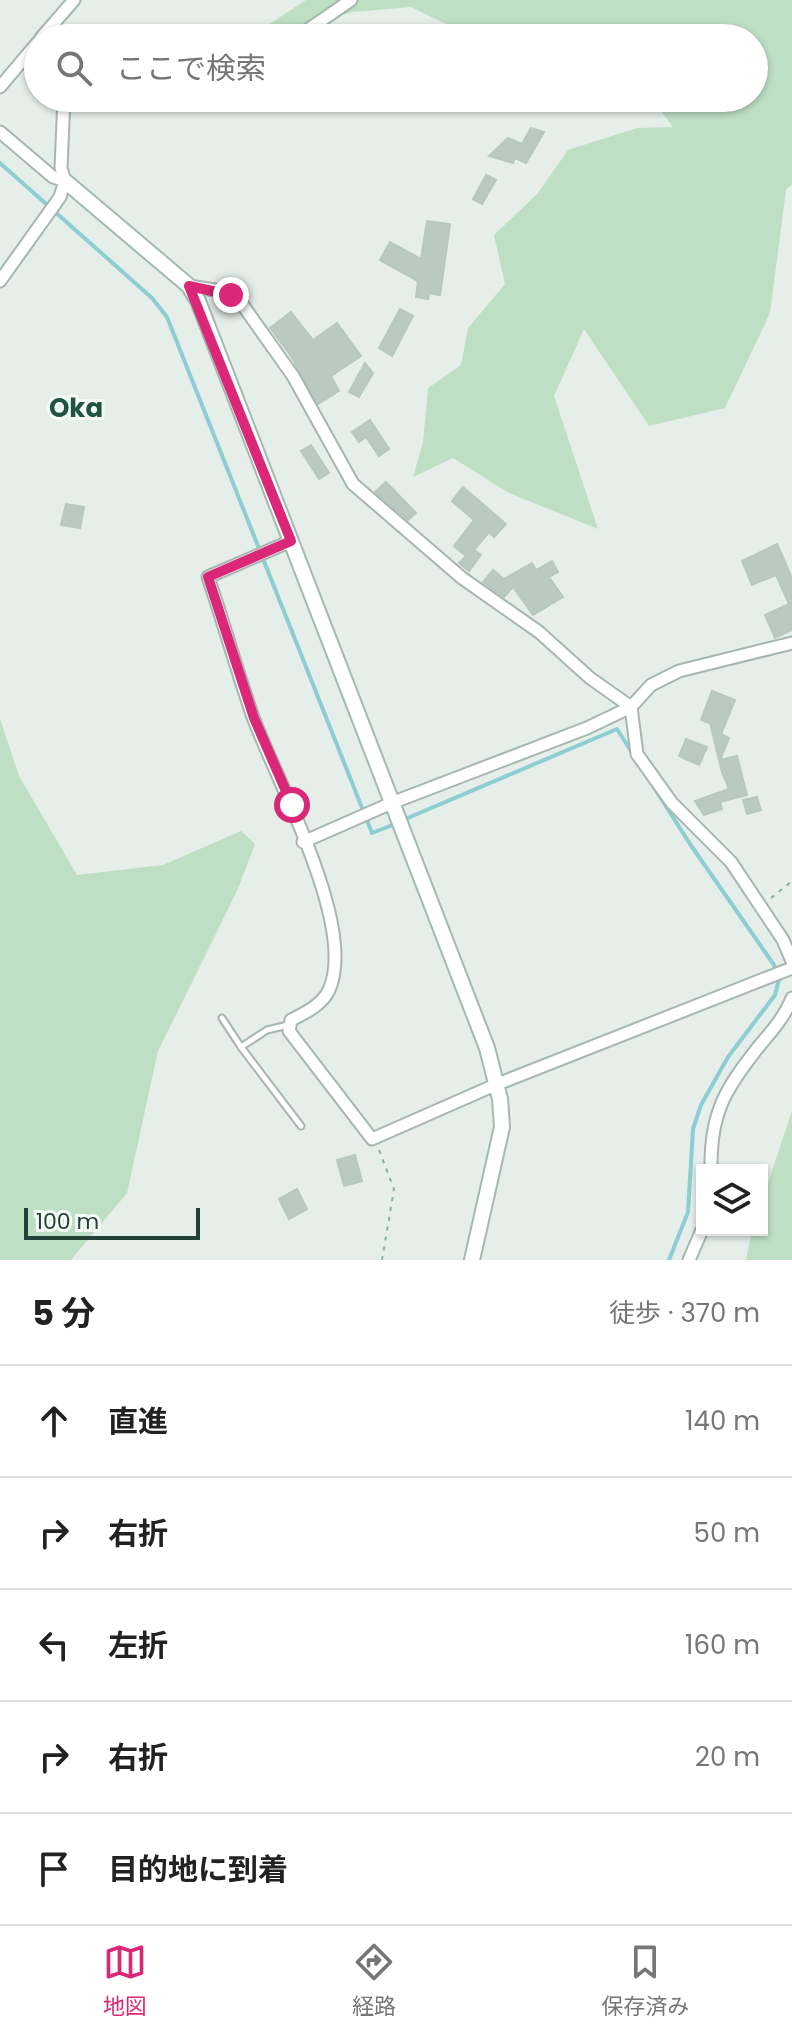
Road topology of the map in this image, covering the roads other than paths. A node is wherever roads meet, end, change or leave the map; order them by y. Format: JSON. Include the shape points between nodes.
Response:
{"nodes":[{"id":1,"x":74,"y":0,"type":"edge"},
{"id":2,"x":351,"y":0,"type":"edge"},
{"id":3,"x":54,"y":24,"type":"edge"},
{"id":4,"x":316,"y":24,"type":"edge"},
{"id":5,"x":24,"y":59,"type":"edge"},
{"id":6,"x":0,"y":87,"type":"edge"},
{"id":7,"x":63,"y":112,"type":"edge"},
{"id":8,"x":0,"y":132,"type":"edge"},
{"id":9,"x":65,"y":181,"type":"junction"},
{"id":10,"x":0,"y":281,"type":"edge"},
{"id":11,"x":189,"y":286,"type":"junction"},
{"id":12,"x":291,"y":541,"type":"junction"},
{"id":13,"x":792,"y":643,"type":"edge"},
{"id":14,"x":631,"y":707,"type":"junction"},
{"id":15,"x":394,"y":802,"type":"junction"},
{"id":16,"x":303,"y":842,"type":"junction"},
{"id":17,"x":792,"y":961,"type":"edge"},
{"id":18,"x":792,"y":968,"type":"edge"},
{"id":19,"x":792,"y":998,"type":"edge"},
{"id":20,"x":222,"y":1018,"type":"dead end"},
{"id":21,"x":288,"y":1025,"type":"junction"},
{"id":22,"x":241,"y":1047,"type":"junction"},
{"id":23,"x":495,"y":1085,"type":"junction"},
{"id":24,"x":301,"y":1126,"type":"dead end"},
{"id":25,"x":711,"y":1164,"type":"edge"},
{"id":26,"x":699,"y":1236,"type":"edge"},
{"id":27,"x":472,"y":1260,"type":"edge"},
{"id":28,"x":689,"y":1260,"type":"edge"}],
"edges":[{"from":1,"to":3,"type":"street"},
{"from":2,"to":4,"type":"street"},
{"from":5,"to":6,"type":"street"},
{"from":7,"to":9,"type":"street"},
{"from":8,"to":9,"type":"street","via":[[53,177]]},
{"from":9,"to":10,"type":"street","via":[[47,220]]},
{"from":9,"to":11,"type":"street"},
{"from":11,"to":12,"type":"street"},
{"from":11,"to":14,"type":"street","via":[[215,290],[242,304],[293,376],[353,484],[462,578]]},
{"from":12,"to":15,"type":"street"},
{"from":12,"to":16,"type":"street","via":[[208,577],[254,718]]},
{"from":13,"to":14,"type":"street","via":[[679,671],[651,685]]},
{"from":14,"to":15,"type":"street"},
{"from":14,"to":17,"type":"street","via":[[637,754],[672,803],[731,862]]},
{"from":15,"to":16,"type":"street"},
{"from":15,"to":23,"type":"street","via":[[487,1048]]},
{"from":16,"to":21,"type":"street","via":[[325,893],[335,939],[333,964],[329,989]]},
{"from":18,"to":23,"type":"street"},
{"from":19,"to":25,"type":"street","via":[[722,1098],[710,1137]]},
{"from":20,"to":22,"type":"lane"},
{"from":21,"to":22,"type":"lane","via":[[267,1030]]},
{"from":21,"to":23,"type":"street","via":[[372,1139]]},
{"from":22,"to":24,"type":"lane"},
{"from":23,"to":27,"type":"street","via":[[502,1127]]},
{"from":26,"to":28,"type":"street"}]}
